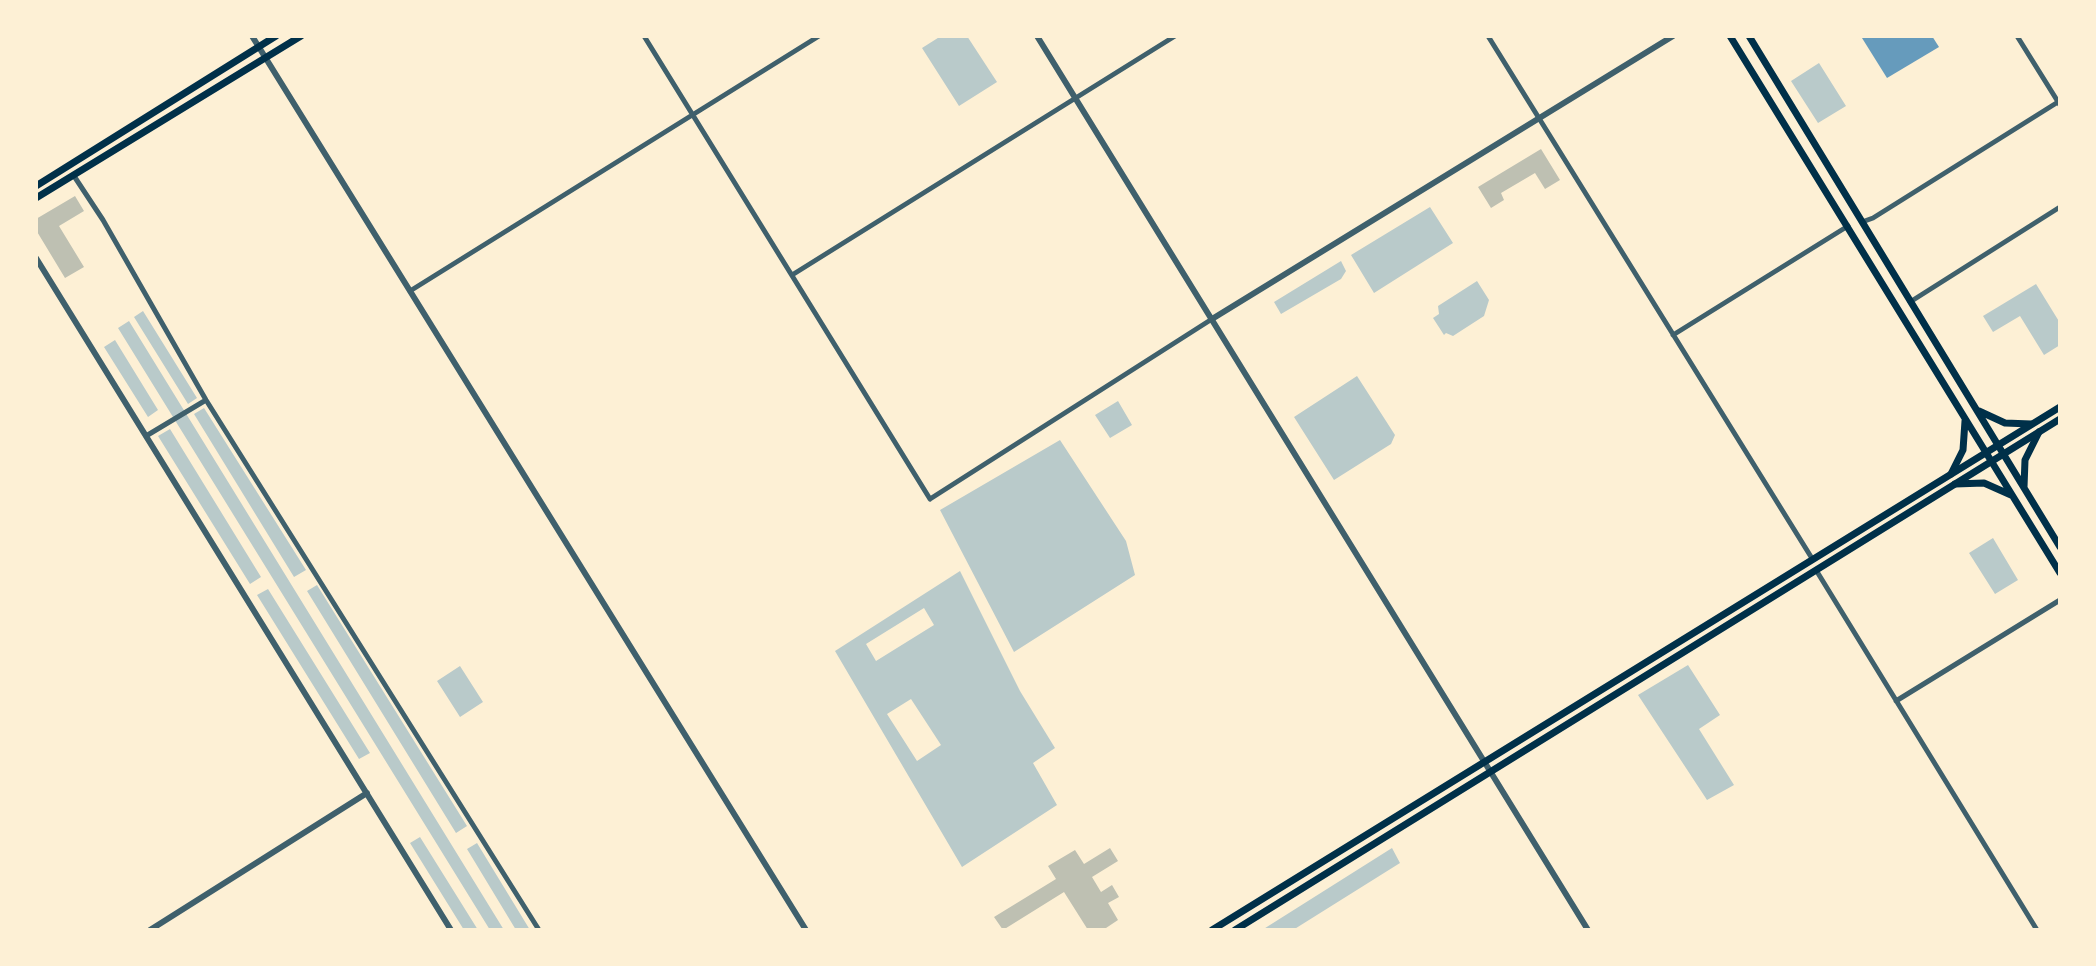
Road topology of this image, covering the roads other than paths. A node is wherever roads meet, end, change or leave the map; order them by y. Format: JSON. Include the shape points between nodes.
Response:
{"nodes":[{"id":1,"x":252,"y":36,"type":"edge"},
{"id":2,"x":276,"y":36,"type":"edge"},
{"id":3,"x":301,"y":36,"type":"edge"},
{"id":4,"x":644,"y":36,"type":"edge"},
{"id":5,"x":819,"y":36,"type":"edge"},
{"id":6,"x":1037,"y":36,"type":"edge"},
{"id":7,"x":1175,"y":36,"type":"edge"},
{"id":8,"x":1488,"y":36,"type":"edge"},
{"id":9,"x":1673,"y":36,"type":"edge"},
{"id":10,"x":1730,"y":36,"type":"edge"},
{"id":11,"x":1749,"y":36,"type":"edge"},
{"id":12,"x":2017,"y":36,"type":"edge"},
{"id":13,"x":259,"y":47,"type":"junction"},
{"id":14,"x":265,"y":58,"type":"junction"},
{"id":15,"x":1075,"y":97,"type":"junction"},
{"id":16,"x":2059,"y":103,"type":"edge"},
{"id":17,"x":692,"y":114,"type":"junction"},
{"id":18,"x":1539,"y":118,"type":"junction"},
{"id":19,"x":74,"y":176,"type":"junction"},
{"id":20,"x":36,"y":186,"type":"edge"},
{"id":21,"x":36,"y":198,"type":"edge"},
{"id":22,"x":2060,"y":207,"type":"edge"},
{"id":23,"x":1861,"y":222,"type":"junction"},
{"id":24,"x":1848,"y":226,"type":"junction"},
{"id":25,"x":36,"y":258,"type":"edge"},
{"id":26,"x":792,"y":275,"type":"junction"},
{"id":27,"x":410,"y":291,"type":"junction"},
{"id":28,"x":1910,"y":302,"type":"junction"},
{"id":29,"x":1212,"y":319,"type":"junction"},
{"id":30,"x":1673,"y":335,"type":"junction"},
{"id":31,"x":206,"y":400,"type":"junction"},
{"id":32,"x":1974,"y":407,"type":"junction"},
{"id":33,"x":2060,"y":407,"type":"edge"},
{"id":34,"x":1964,"y":415,"type":"junction"},
{"id":35,"x":2060,"y":419,"type":"edge"},
{"id":36,"x":2034,"y":423,"type":"junction"},
{"id":37,"x":2039,"y":432,"type":"junction"},
{"id":38,"x":146,"y":436,"type":"junction"},
{"id":39,"x":1998,"y":446,"type":"junction"},
{"id":40,"x":1987,"y":453,"type":"junction"},
{"id":41,"x":2003,"y":455,"type":"junction"},
{"id":42,"x":1992,"y":462,"type":"junction"},
{"id":43,"x":1950,"y":475,"type":"junction"},
{"id":44,"x":1955,"y":484,"type":"junction"},
{"id":45,"x":2024,"y":489,"type":"junction"},
{"id":46,"x":2013,"y":496,"type":"junction"},
{"id":47,"x":2060,"y":547,"type":"edge"},
{"id":48,"x":1813,"y":560,"type":"junction"},
{"id":49,"x":1816,"y":570,"type":"junction"},
{"id":50,"x":2060,"y":573,"type":"edge"},
{"id":51,"x":2060,"y":600,"type":"edge"},
{"id":52,"x":1896,"y":701,"type":"junction"},
{"id":53,"x":1485,"y":762,"type":"junction"},
{"id":54,"x":1491,"y":772,"type":"junction"},
{"id":55,"x":367,"y":793,"type":"junction"},
{"id":56,"x":150,"y":930,"type":"edge"},
{"id":57,"x":451,"y":930,"type":"edge"},
{"id":58,"x":539,"y":930,"type":"edge"},
{"id":59,"x":806,"y":930,"type":"edge"},
{"id":60,"x":1212,"y":930,"type":"edge"},
{"id":61,"x":1235,"y":930,"type":"edge"},
{"id":62,"x":1588,"y":930,"type":"edge"},
{"id":63,"x":2037,"y":930,"type":"edge"}],
"edges":[{"from":1,"to":13,"type":"street"},
{"from":2,"to":13,"type":"main road"},
{"from":3,"to":14,"type":"main road"},
{"from":4,"to":17,"type":"street"},
{"from":5,"to":17,"type":"street"},
{"from":6,"to":15,"type":"street"},
{"from":7,"to":15,"type":"street"},
{"from":8,"to":18,"type":"street"},
{"from":9,"to":18,"type":"street"},
{"from":10,"to":24,"type":"main road"},
{"from":11,"to":23,"type":"main road"},
{"from":12,"to":16,"type":"street"},
{"from":13,"to":14,"type":"street"},
{"from":13,"to":20,"type":"main road"},
{"from":14,"to":19,"type":"main road"},
{"from":14,"to":27,"type":"street"},
{"from":15,"to":26,"type":"street"},
{"from":15,"to":29,"type":"street"},
{"from":16,"to":23,"type":"street"},
{"from":17,"to":26,"type":"street"},
{"from":17,"to":27,"type":"street"},
{"from":18,"to":29,"type":"street"},
{"from":18,"to":30,"type":"street"},
{"from":19,"to":21,"type":"main road"},
{"from":19,"to":31,"type":"street"},
{"from":22,"to":28,"type":"street"},
{"from":23,"to":28,"type":"main road"},
{"from":24,"to":30,"type":"street"},
{"from":24,"to":34,"type":"main road"},
{"from":25,"to":38,"type":"street"},
{"from":26,"to":29,"type":"street","via":[[930,499]]},
{"from":27,"to":59,"type":"street"},
{"from":28,"to":32,"type":"main road"},
{"from":29,"to":53,"type":"street"},
{"from":30,"to":48,"type":"street"},
{"from":31,"to":38,"type":"street"},
{"from":31,"to":58,"type":"street"},
{"from":32,"to":36,"type":"main road","via":[[2005,423]]},
{"from":32,"to":39,"type":"main road"},
{"from":33,"to":36,"type":"main road"},
{"from":34,"to":40,"type":"main road"},
{"from":34,"to":43,"type":"main road","via":[[1964,443]]},
{"from":35,"to":37,"type":"main road"},
{"from":36,"to":39,"type":"main road"},
{"from":37,"to":41,"type":"main road"},
{"from":37,"to":45,"type":"main road","via":[[2025,460]]},
{"from":38,"to":55,"type":"street"},
{"from":39,"to":40,"type":"main road"},
{"from":39,"to":41,"type":"main road"},
{"from":40,"to":42,"type":"main road"},
{"from":40,"to":43,"type":"main road"},
{"from":41,"to":42,"type":"main road"},
{"from":41,"to":45,"type":"main road"},
{"from":42,"to":44,"type":"main road"},
{"from":42,"to":46,"type":"main road"},
{"from":43,"to":48,"type":"main road"},
{"from":44,"to":46,"type":"main road","via":[[1984,483]]},
{"from":44,"to":49,"type":"main road"},
{"from":45,"to":47,"type":"main road"},
{"from":46,"to":50,"type":"main road"},
{"from":48,"to":53,"type":"main road"},
{"from":49,"to":52,"type":"street"},
{"from":49,"to":54,"type":"main road"},
{"from":51,"to":52,"type":"street"},
{"from":52,"to":63,"type":"street"},
{"from":53,"to":54,"type":"street"},
{"from":53,"to":60,"type":"main road"},
{"from":54,"to":61,"type":"main road"},
{"from":54,"to":62,"type":"street"},
{"from":55,"to":56,"type":"street"},
{"from":55,"to":57,"type":"street"}]}
